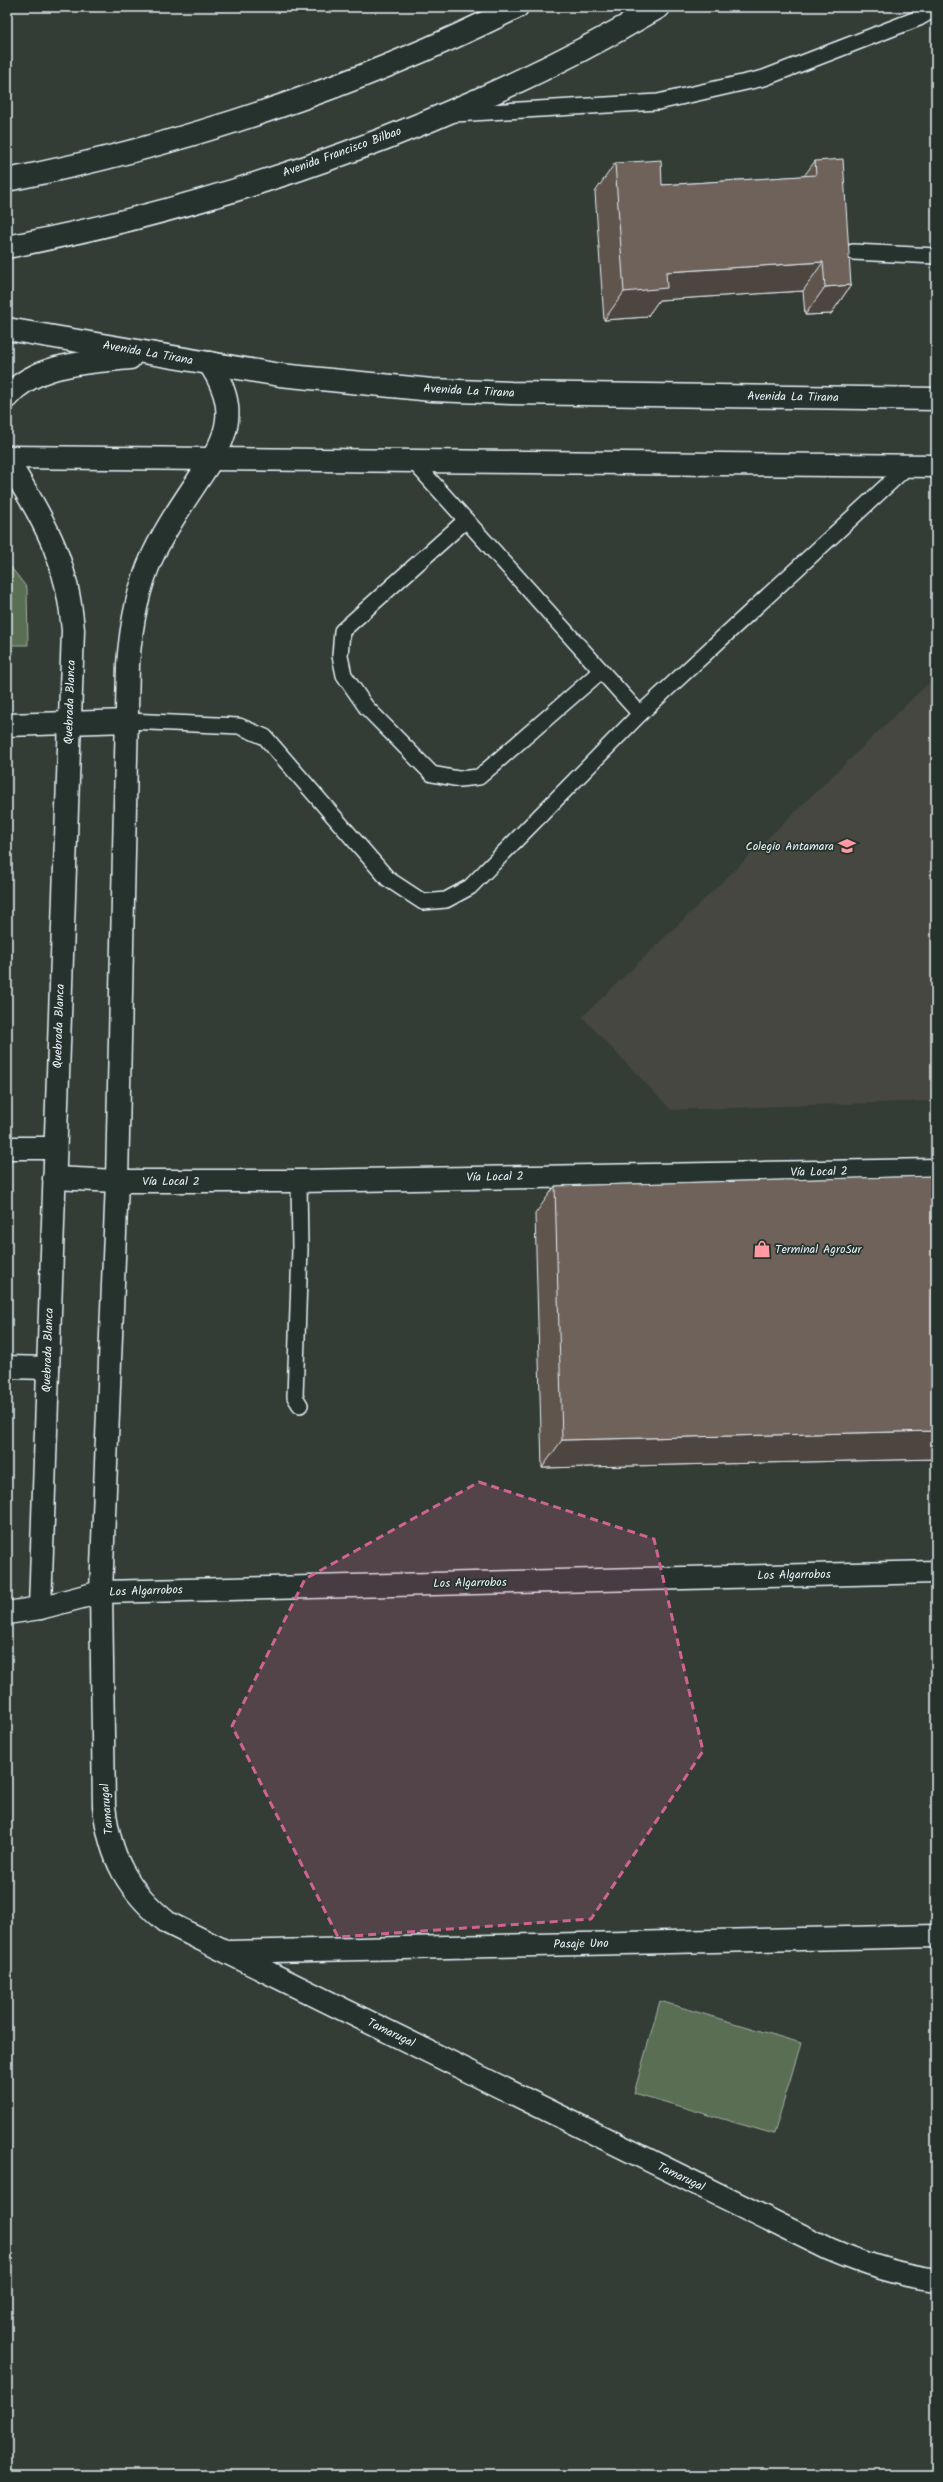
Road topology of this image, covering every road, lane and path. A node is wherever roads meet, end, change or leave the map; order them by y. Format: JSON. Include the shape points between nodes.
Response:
{"nodes":[{"id":1,"x":517,"y":7,"type":"edge"},
{"id":2,"x":659,"y":7,"type":"edge"},
{"id":3,"x":936,"y":8,"type":"edge"},
{"id":4,"x":915,"y":12,"type":"edge"},
{"id":5,"x":443,"y":114,"type":"junction"},
{"id":6,"x":8,"y":174,"type":"edge"},
{"id":7,"x":7,"y":247,"type":"edge"},
{"id":8,"x":853,"y":252,"type":"dead end"},
{"id":9,"x":936,"y":256,"type":"edge"},
{"id":10,"x":7,"y":329,"type":"edge"},
{"id":11,"x":158,"y":355,"type":"junction"},
{"id":12,"x":209,"y":363,"type":"junction"},
{"id":13,"x":7,"y":397,"type":"edge"},
{"id":14,"x":936,"y":399,"type":"edge"},
{"id":15,"x":7,"y":458,"type":"edge"},
{"id":16,"x":212,"y":459,"type":"junction"},
{"id":17,"x":414,"y":462,"type":"junction"},
{"id":18,"x":908,"y":466,"type":"junction"},
{"id":19,"x":936,"y":466,"type":"edge"},
{"id":20,"x":466,"y":520,"type":"junction"},
{"id":21,"x":601,"y":671,"type":"junction"},
{"id":22,"x":640,"y":714,"type":"junction"},
{"id":23,"x":128,"y":721,"type":"junction"},
{"id":24,"x":69,"y":723,"type":"junction"},
{"id":25,"x":7,"y":725,"type":"edge"},
{"id":26,"x":7,"y":1148,"type":"edge"},
{"id":27,"x":55,"y":1148,"type":"junction"},
{"id":28,"x":936,"y":1170,"type":"edge"},
{"id":29,"x":54,"y":1178,"type":"junction"},
{"id":30,"x":299,"y":1180,"type":"junction"},
{"id":31,"x":117,"y":1181,"type":"junction"},
{"id":32,"x":7,"y":1368,"type":"edge"},
{"id":33,"x":48,"y":1368,"type":"junction"},
{"id":34,"x":300,"y":1405,"type":"dead end"},
{"id":35,"x":936,"y":1572,"type":"edge"},
{"id":36,"x":101,"y":1592,"type":"junction"},
{"id":37,"x":40,"y":1608,"type":"junction"},
{"id":38,"x":7,"y":1613,"type":"edge"},
{"id":39,"x":936,"y":1936,"type":"edge"},
{"id":40,"x":226,"y":1952,"type":"junction"},
{"id":41,"x":936,"y":2280,"type":"edge"}],
"edges":[{"from":1,"to":6,"type":"main road","via":[[399,60],[207,129],[110,156]]},
{"from":2,"to":5,"type":"main road","name":"Avenida Francisco Bilbao","via":[[548,66]]},
{"from":3,"to":4,"type":"lane"},
{"from":4,"to":5,"type":"lane","via":[[764,78],[658,102]]},
{"from":5,"to":7,"type":"main road","name":"Avenida Francisco Bilbao","via":[[342,153],[239,188],[136,218]]},
{"from":8,"to":9,"type":"lane"},
{"from":10,"to":11,"type":"main road","name":"Avenida La Tirana"},
{"from":11,"to":12,"type":"main road","name":"Avenida La Tirana"},
{"from":11,"to":13,"type":"main road","via":[[97,361],[44,372],[28,379]]},
{"from":12,"to":14,"type":"main road","name":"Avenida La Tirana","via":[[324,380],[432,390]]},
{"from":12,"to":16,"type":"main road","via":[[226,395],[228,413],[221,445]]},
{"from":15,"to":16,"type":"main road"},
{"from":15,"to":24,"type":"main road","name":"Quebrada Blanca","via":[[45,523],[57,548],[65,574],[73,630]]},
{"from":16,"to":17,"type":"main road"},
{"from":16,"to":23,"type":"main road","via":[[153,555],[140,591],[131,627]]},
{"from":17,"to":18,"type":"main road"},
{"from":17,"to":20,"type":"lane"},
{"from":18,"to":19,"type":"main road"},
{"from":18,"to":22,"type":"lane"},
{"from":20,"to":21,"type":"lane"},
{"from":20,"to":21,"type":"lane","via":[[342,631],[340,656],[344,675],[366,708],[432,774],[459,779],[479,777]]},
{"from":21,"to":22,"type":"lane"},
{"from":22,"to":23,"type":"lane","via":[[470,887],[446,900],[423,902],[388,879],[265,737],[239,726]]},
{"from":23,"to":24,"type":"main road"},
{"from":23,"to":31,"type":"main road"},
{"from":24,"to":25,"type":"main road"},
{"from":24,"to":27,"type":"main road","name":"Quebrada Blanca"},
{"from":26,"to":27,"type":"main road"},
{"from":27,"to":29,"type":"main road","name":"Quebrada Blanca"},
{"from":28,"to":30,"type":"main road","name":"Vía Local 2"},
{"from":29,"to":31,"type":"main road","name":"Vía Local 2"},
{"from":29,"to":33,"type":"main road","name":"Quebrada Blanca"},
{"from":30,"to":31,"type":"main road","name":"Vía Local 2"},
{"from":30,"to":34,"type":"lane","via":[[300,1249],[295,1397]]},
{"from":31,"to":36,"type":"main road"},
{"from":32,"to":33,"type":"main road"},
{"from":33,"to":37,"type":"main road","name":"Quebrada Blanca"},
{"from":35,"to":36,"type":"main road","name":"Los Algarrobos"},
{"from":36,"to":37,"type":"main road","name":"Los Algarrobos"},
{"from":36,"to":40,"type":"main road","name":"Tamarugal","via":[[104,1806],[114,1854],[125,1876],[151,1910],[168,1923]]},
{"from":37,"to":38,"type":"main road","name":"Los Algarrobos"},
{"from":39,"to":40,"type":"main road","name":"Pasaje Uno"},
{"from":40,"to":41,"type":"main road","name":"Tamarugal","via":[[829,2249],[870,2266],[911,2277]]}]}
